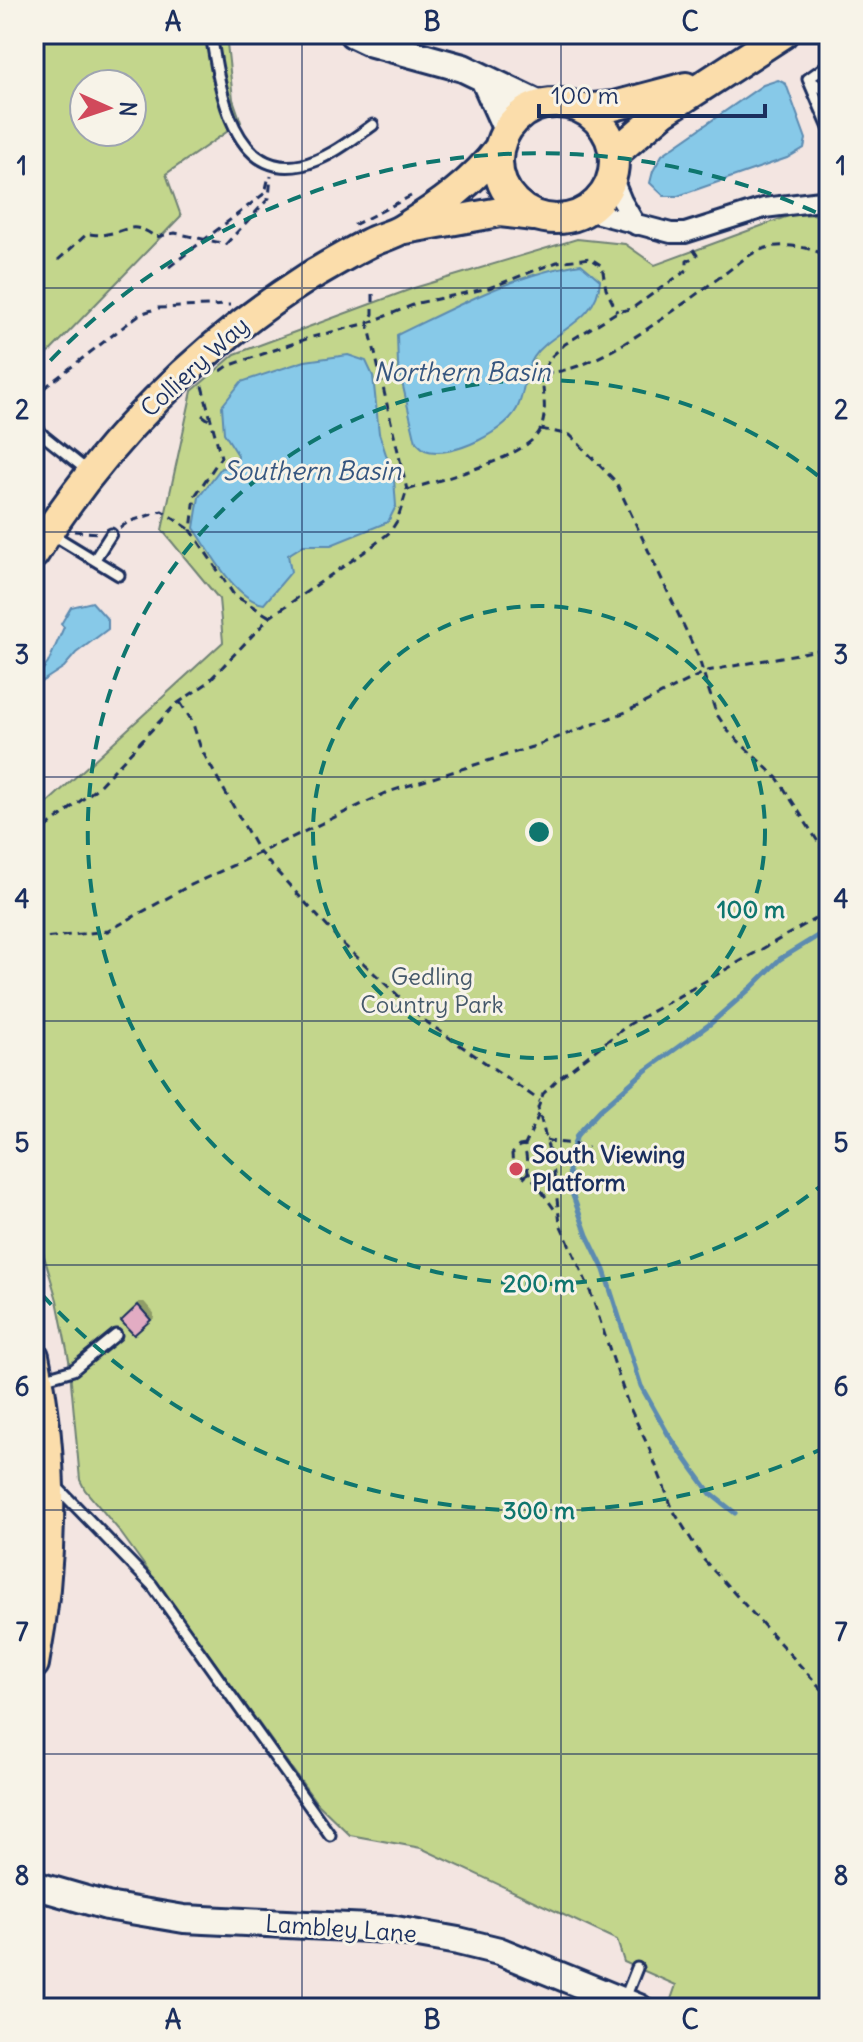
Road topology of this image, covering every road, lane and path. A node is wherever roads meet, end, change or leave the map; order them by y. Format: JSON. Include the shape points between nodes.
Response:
{"nodes":[{"id":1,"x":211,"y":34,"type":"edge"},
{"id":2,"x":353,"y":34,"type":"edge"},
{"id":3,"x":783,"y":34,"type":"edge"},
{"id":4,"x":829,"y":64,"type":"edge"},
{"id":5,"x":718,"y":78,"type":"junction"},
{"id":6,"x":484,"y":79,"type":"junction"},
{"id":7,"x":808,"y":79,"type":"junction"},
{"id":8,"x":829,"y":93,"type":"edge"},
{"id":9,"x":540,"y":105,"type":"junction"},
{"id":10,"x":583,"y":109,"type":"junction"},
{"id":11,"x":373,"y":125,"type":"dead end"},
{"id":12,"x":829,"y":128,"type":"edge"},
{"id":13,"x":503,"y":139,"type":"junction"},
{"id":14,"x":272,"y":164,"type":"junction"},
{"id":15,"x":613,"y":166,"type":"junction"},
{"id":16,"x":413,"y":195,"type":"dead end"},
{"id":17,"x":822,"y":201,"type":"edge"},
{"id":18,"x":587,"y":211,"type":"junction"},
{"id":19,"x":829,"y":216,"type":"edge"},
{"id":20,"x":540,"y":217,"type":"junction"},
{"id":21,"x":636,"y":225,"type":"junction"},
{"id":22,"x":346,"y":230,"type":"dead end"},
{"id":23,"x":400,"y":230,"type":"junction"},
{"id":24,"x":694,"y":251,"type":"dead end"},
{"id":25,"x":829,"y":257,"type":"edge"},
{"id":26,"x":58,"y":260,"type":"dead end"},
{"id":27,"x":169,"y":267,"type":"dead end"},
{"id":28,"x":373,"y":294,"type":"dead end"},
{"id":29,"x":233,"y":305,"type":"dead end"},
{"id":30,"x":617,"y":312,"type":"junction"},
{"id":31,"x":368,"y":323,"type":"junction"},
{"id":32,"x":542,"y":372,"type":"junction"},
{"id":33,"x":219,"y":373,"type":"dead end"},
{"id":34,"x":210,"y":380,"type":"dead end"},
{"id":35,"x":34,"y":394,"type":"edge"},
{"id":36,"x":202,"y":415,"type":"dead end"},
{"id":37,"x":210,"y":421,"type":"junction"},
{"id":38,"x":34,"y":425,"type":"edge"},
{"id":39,"x":541,"y":429,"type":"junction"},
{"id":40,"x":90,"y":473,"type":"junction"},
{"id":41,"x":407,"y":490,"type":"junction"},
{"id":42,"x":191,"y":530,"type":"junction"},
{"id":43,"x":111,"y":534,"type":"junction"},
{"id":44,"x":50,"y":537,"type":"edge"},
{"id":45,"x":95,"y":559,"type":"junction"},
{"id":46,"x":119,"y":575,"type":"dead end"},
{"id":47,"x":270,"y":617,"type":"junction"},
{"id":48,"x":829,"y":648,"type":"edge"},
{"id":49,"x":702,"y":673,"type":"junction"},
{"id":50,"x":179,"y":702,"type":"junction"},
{"id":51,"x":34,"y":837,"type":"edge"},
{"id":52,"x":259,"y":852,"type":"junction"},
{"id":53,"x":829,"y":859,"type":"edge"},
{"id":54,"x":829,"y":911,"type":"edge"},
{"id":55,"x":34,"y":939,"type":"edge"},
{"id":56,"x":540,"y":1101,"type":"junction"},
{"id":57,"x":539,"y":1114,"type":"junction"},
{"id":58,"x":546,"y":1140,"type":"junction"},
{"id":59,"x":525,"y":1145,"type":"junction"},
{"id":60,"x":588,"y":1148,"type":"dead end"},
{"id":61,"x":528,"y":1172,"type":"junction"},
{"id":62,"x":558,"y":1214,"type":"junction"},
{"id":63,"x":116,"y":1335,"type":"dead end"},
{"id":64,"x":36,"y":1368,"type":"edge"},
{"id":65,"x":49,"y":1479,"type":"junction"},
{"id":66,"x":34,"y":1664,"type":"edge"},
{"id":67,"x":829,"y":1697,"type":"edge"},
{"id":68,"x":330,"y":1835,"type":"dead end"},
{"id":69,"x":34,"y":1885,"type":"edge"},
{"id":70,"x":637,"y":1968,"type":"dead end"},
{"id":71,"x":631,"y":2005,"type":"edge"}],
"edges":[{"from":1,"to":14,"type":"lane","via":[[219,85],[234,125],[251,154]]},
{"from":2,"to":6,"type":"street","via":[[443,60]]},
{"from":3,"to":5,"type":"main road"},
{"from":4,"to":7,"type":"lane"},
{"from":5,"to":10,"type":"main road","via":[[614,106]]},
{"from":5,"to":15,"type":"main road","via":[[663,112]]},
{"from":6,"to":9,"type":"street"},
{"from":6,"to":13,"type":"street"},
{"from":7,"to":8,"type":"lane"},
{"from":7,"to":12,"type":"lane"},
{"from":9,"to":10,"type":"main road"},
{"from":9,"to":13,"type":"main road","via":[[519,116]]},
{"from":10,"to":15,"type":"main road","via":[[607,132]]},
{"from":11,"to":14,"type":"lane","via":[[301,165]]},
{"from":13,"to":20,"type":"main road","via":[[498,167],[508,194]]},
{"from":13,"to":23,"type":"main road","name":"Colliery Way","via":[[473,180]]},
{"from":14,"to":26,"type":"path","via":[[269,198],[226,244],[175,233],[156,237],[142,228],[119,229],[107,235],[87,234]]},
{"from":14,"to":27,"type":"path","via":[[265,193]]},
{"from":15,"to":18,"type":"main road","via":[[602,197]]},
{"from":15,"to":21,"type":"street","via":[[622,201]]},
{"from":16,"to":22,"type":"path"},
{"from":17,"to":19,"type":"lane"},
{"from":17,"to":21,"type":"street","via":[[764,208],[685,233]]},
{"from":18,"to":20,"type":"main road","via":[[566,219]]},
{"from":18,"to":21,"type":"street"},
{"from":20,"to":23,"type":"main road","name":"Colliery Way","via":[[500,212]]},
{"from":23,"to":40,"type":"main road","name":"Colliery Way","via":[[311,276],[220,340],[142,413]]},
{"from":24,"to":30,"type":"path","via":[[697,255],[687,261],[687,270],[631,309]]},
{"from":25,"to":32,"type":"path","via":[[805,247],[759,250],[644,331],[591,361],[553,374]]},
{"from":28,"to":31,"type":"path"},
{"from":29,"to":35,"type":"path","via":[[167,307],[140,314]]},
{"from":30,"to":31,"type":"path","via":[[602,266],[590,258],[557,262]]},
{"from":30,"to":32,"type":"path","via":[[565,344]]},
{"from":31,"to":33,"type":"path","via":[[312,337]]},
{"from":31,"to":41,"type":"path"},
{"from":32,"to":39,"type":"path"},
{"from":34,"to":37,"type":"path","via":[[201,387]]},
{"from":36,"to":37,"type":"path"},
{"from":37,"to":42,"type":"path","via":[[221,457],[195,496]]},
{"from":38,"to":40,"type":"lane"},
{"from":39,"to":41,"type":"path","via":[[516,454]]},
{"from":39,"to":49,"type":"path","via":[[570,435],[616,482]]},
{"from":40,"to":44,"type":"main road","name":"Colliery Way"},
{"from":41,"to":47,"type":"path","via":[[390,532]]},
{"from":42,"to":43,"type":"path","via":[[162,511]]},
{"from":42,"to":47,"type":"path","via":[[234,595]]},
{"from":43,"to":44,"type":"path"},
{"from":43,"to":45,"type":"lane"},
{"from":44,"to":45,"type":"lane"},
{"from":45,"to":46,"type":"lane"},
{"from":47,"to":50,"type":"path","via":[[206,684]]},
{"from":48,"to":49,"type":"path"},
{"from":49,"to":52,"type":"path","via":[[626,712],[388,792]]},
{"from":49,"to":53,"type":"path","via":[[728,731],[778,779]]},
{"from":50,"to":51,"type":"path","via":[[97,788]]},
{"from":50,"to":52,"type":"path"},
{"from":52,"to":55,"type":"path","via":[[108,931]]},
{"from":52,"to":56,"type":"path","via":[[344,945],[424,1020]]},
{"from":54,"to":56,"type":"path","via":[[628,1025],[573,1065]]},
{"from":56,"to":57,"type":"path"},
{"from":57,"to":58,"type":"path"},
{"from":57,"to":59,"type":"path"},
{"from":58,"to":60,"type":"path"},
{"from":58,"to":62,"type":"path"},
{"from":59,"to":61,"type":"path"},
{"from":59,"to":61,"type":"path","via":[[512,1154],[513,1167],[525,1177]]},
{"from":61,"to":62,"type":"path"},
{"from":62,"to":67,"type":"path","via":[[673,1510],[704,1560]]},
{"from":63,"to":64,"type":"lane","via":[[73,1370]]},
{"from":64,"to":65,"type":"main road"},
{"from":65,"to":66,"type":"main road","via":[[48,1550]]},
{"from":65,"to":68,"type":"lane","via":[[152,1585]]},
{"from":69,"to":71,"type":"street","name":"Lambley Lane","via":[[107,1906],[184,1919],[390,1929],[458,1941],[499,1951]]},
{"from":70,"to":71,"type":"lane"}]}
